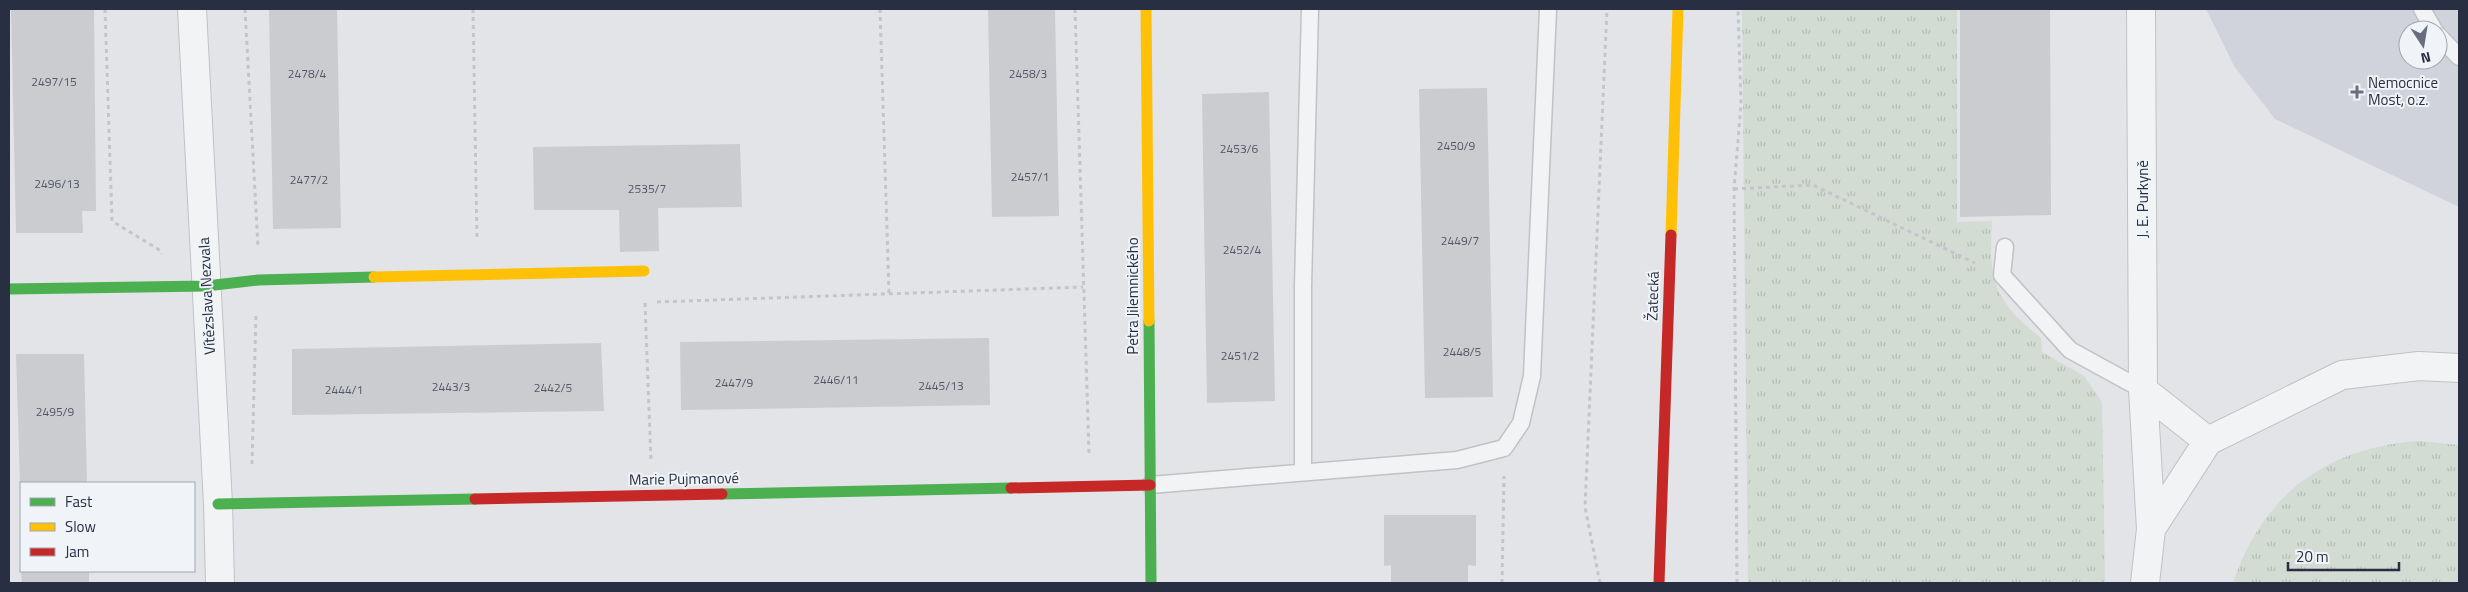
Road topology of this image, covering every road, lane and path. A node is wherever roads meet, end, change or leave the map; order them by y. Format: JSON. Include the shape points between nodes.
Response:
{"nodes":[{"id":1,"x":105,"y":9,"type":"edge"},
{"id":2,"x":192,"y":9,"type":"edge"},
{"id":3,"x":245,"y":9,"type":"edge"},
{"id":4,"x":473,"y":9,"type":"edge"},
{"id":5,"x":880,"y":9,"type":"edge"},
{"id":6,"x":1074,"y":9,"type":"edge"},
{"id":7,"x":1146,"y":9,"type":"edge"},
{"id":8,"x":1310,"y":9,"type":"edge"},
{"id":9,"x":1548,"y":9,"type":"edge"},
{"id":10,"x":1607,"y":9,"type":"edge"},
{"id":11,"x":1678,"y":9,"type":"edge"},
{"id":12,"x":1738,"y":9,"type":"edge"},
{"id":13,"x":2141,"y":9,"type":"edge"},
{"id":14,"x":2422,"y":9,"type":"edge"},
{"id":15,"x":2428,"y":20,"type":"edge"},
{"id":16,"x":2448,"y":45,"type":"edge"},
{"id":17,"x":2459,"y":57,"type":"edge"},
{"id":18,"x":1734,"y":189,"type":"junction"},
{"id":19,"x":2005,"y":247,"type":"dead end"},
{"id":20,"x":644,"y":271,"type":"dead end"},
{"id":21,"x":477,"y":274,"type":"junction"},
{"id":22,"x":2002,"y":275,"type":"junction"},
{"id":23,"x":258,"y":280,"type":"junction"},
{"id":24,"x":206,"y":286,"type":"junction"},
{"id":25,"x":161,"y":287,"type":"junction"},
{"id":26,"x":1083,"y":287,"type":"junction"},
{"id":27,"x":9,"y":289,"type":"edge"},
{"id":28,"x":889,"y":294,"type":"junction"},
{"id":29,"x":645,"y":302,"type":"dead end"},
{"id":30,"x":647,"y":336,"type":"dead end"},
{"id":31,"x":2459,"y":368,"type":"edge"},
{"id":32,"x":2144,"y":390,"type":"junction"},
{"id":33,"x":2208,"y":441,"type":"junction"},
{"id":34,"x":1504,"y":448,"type":"junction"},
{"id":35,"x":1089,"y":455,"type":"dead end"},
{"id":36,"x":651,"y":467,"type":"dead end"},
{"id":37,"x":251,"y":471,"type":"dead end"},
{"id":38,"x":1303,"y":472,"type":"junction"},
{"id":39,"x":1150,"y":485,"type":"junction"},
{"id":40,"x":218,"y":504,"type":"junction"},
{"id":41,"x":2151,"y":529,"type":"junction"},
{"id":42,"x":220,"y":583,"type":"edge"},
{"id":43,"x":1151,"y":583,"type":"edge"},
{"id":44,"x":1502,"y":583,"type":"edge"},
{"id":45,"x":1600,"y":583,"type":"edge"},
{"id":46,"x":1659,"y":583,"type":"edge"},
{"id":47,"x":1737,"y":583,"type":"edge"},
{"id":48,"x":2145,"y":583,"type":"edge"}],
"edges":[{"from":1,"to":25,"type":"path","via":[[112,221],[161,251]]},
{"from":2,"to":24,"type":"street","name":"Vítězslava Nezvala"},
{"from":3,"to":23,"type":"path"},
{"from":4,"to":21,"type":"path"},
{"from":5,"to":28,"type":"path"},
{"from":6,"to":26,"type":"path"},
{"from":7,"to":39,"type":"street","name":"Petra Jilemnického"},
{"from":8,"to":38,"type":"lane","via":[[1303,286]]},
{"from":9,"to":34,"type":"lane","via":[[1532,376],[1521,423]]},
{"from":10,"to":45,"type":"path","via":[[1585,507]]},
{"from":11,"to":46,"type":"street","name":"Žatecká"},
{"from":12,"to":18,"type":"path","via":[[1741,104]]},
{"from":13,"to":32,"type":"street","name":"J. E. Purkyně"},
{"from":14,"to":15,"type":"lane"},
{"from":16,"to":17,"type":"lane"},
{"from":18,"to":22,"type":"path","via":[[1813,184]]},
{"from":18,"to":47,"type":"path"},
{"from":19,"to":22,"type":"lane"},
{"from":20,"to":21,"type":"street"},
{"from":21,"to":23,"type":"street"},
{"from":22,"to":32,"type":"lane","via":[[2070,350]]},
{"from":23,"to":24,"type":"street"},
{"from":23,"to":37,"type":"path"},
{"from":24,"to":25,"type":"street"},
{"from":24,"to":40,"type":"street","name":"Vítězslava Nezvala"},
{"from":25,"to":27,"type":"street"},
{"from":26,"to":28,"type":"path"},
{"from":26,"to":35,"type":"path"},
{"from":28,"to":29,"type":"path"},
{"from":30,"to":36,"type":"path"},
{"from":31,"to":33,"type":"street","via":[[2419,366],[2342,375]]},
{"from":32,"to":33,"type":"street"},
{"from":32,"to":41,"type":"street","name":"J. E. Purkyně"},
{"from":33,"to":41,"type":"street","name":"J. E. Purkyně"},
{"from":34,"to":38,"type":"lane","via":[[1458,460]]},
{"from":34,"to":44,"type":"path"},
{"from":38,"to":39,"type":"lane"},
{"from":39,"to":40,"type":"street","name":"Marie Pujmanové"},
{"from":39,"to":43,"type":"street","name":"Petra Jilemnického"},
{"from":40,"to":42,"type":"street","name":"Vítězslava Nezvala"},
{"from":41,"to":48,"type":"street","name":"J. E. Purkyně"}]}
